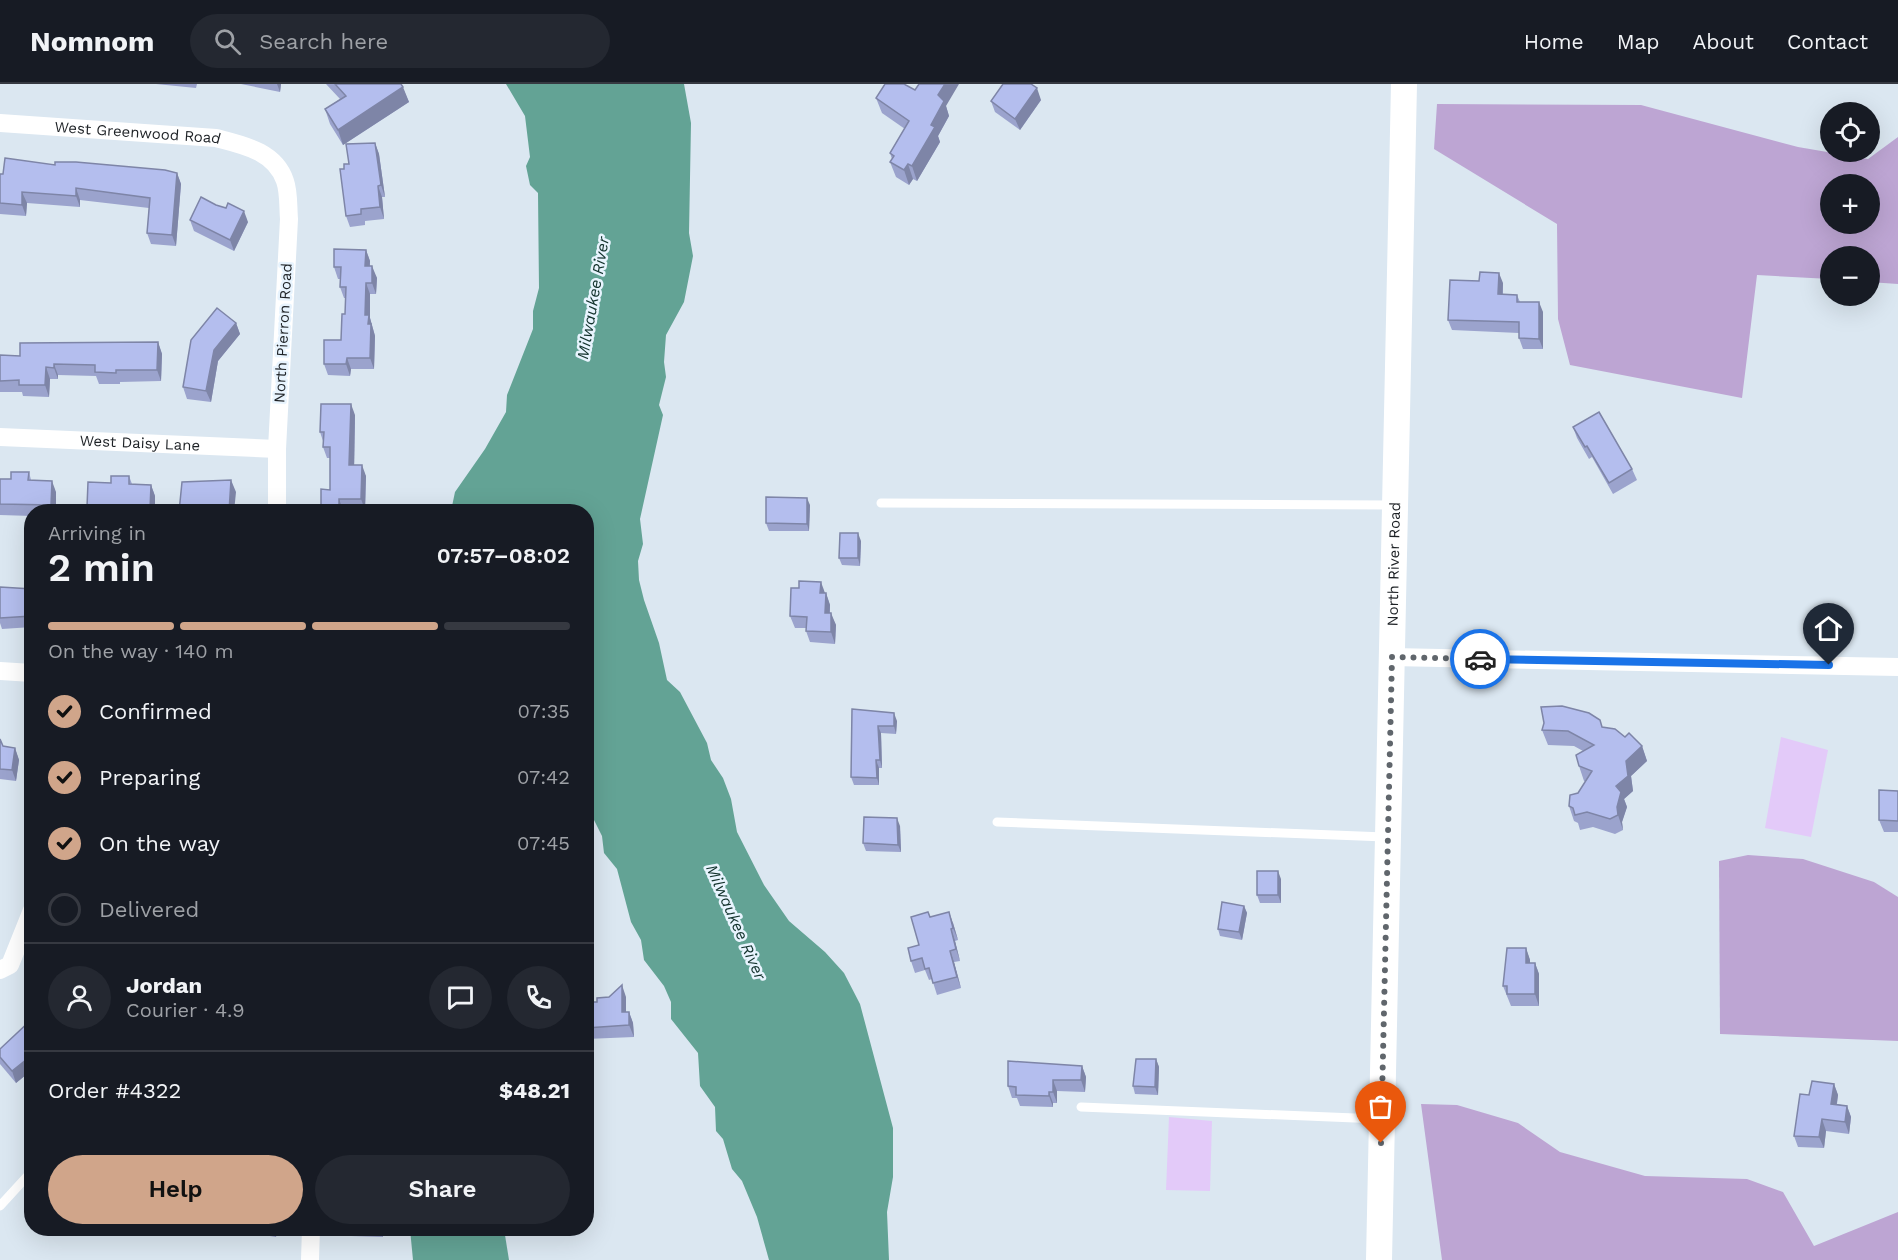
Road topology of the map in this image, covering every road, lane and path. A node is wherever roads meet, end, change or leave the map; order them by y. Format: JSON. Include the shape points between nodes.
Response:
{"nodes":[{"id":1,"x":1404,"y":84,"type":"edge"},
{"id":2,"x":0,"y":123,"type":"edge"},
{"id":3,"x":271,"y":158,"type":"joint"},
{"id":4,"x":0,"y":437,"type":"edge"},
{"id":5,"x":277,"y":449,"type":"junction"},
{"id":6,"x":881,"y":502,"type":"dead end"},
{"id":7,"x":277,"y":504,"type":"edge"},
{"id":8,"x":1395,"y":505,"type":"junction"},
{"id":9,"x":1392,"y":657,"type":"junction"},
{"id":10,"x":1898,"y":667,"type":"edge"},
{"id":11,"x":0,"y":671,"type":"edge"},
{"id":12,"x":24,"y":672,"type":"edge"},
{"id":13,"x":997,"y":822,"type":"dead end"},
{"id":14,"x":1388,"y":837,"type":"junction"},
{"id":15,"x":24,"y":930,"type":"edge"},
{"id":16,"x":0,"y":970,"type":"edge"},
{"id":17,"x":1081,"y":1107,"type":"dead end"},
{"id":18,"x":1382,"y":1119,"type":"junction"},
{"id":19,"x":24,"y":1180,"type":"edge"},
{"id":20,"x":0,"y":1206,"type":"edge"},
{"id":21,"x":311,"y":1236,"type":"edge"},
{"id":22,"x":310,"y":1260,"type":"edge"},
{"id":23,"x":1378,"y":1260,"type":"edge"}],
"edges":[{"from":1,"to":8,"type":"street","name":"North River Road"},
{"from":2,"to":3,"type":"street","name":"West Greenwood Road","via":[[216,138],[251,147]]},
{"from":3,"to":5,"type":"street","name":"North Pierron Road","via":[[285,181],[289,219]]},
{"from":4,"to":5,"type":"street","name":"West Daisy Lane"},
{"from":5,"to":7,"type":"street","name":"North Pierron Road"},
{"from":6,"to":8,"type":"lane"},
{"from":8,"to":9,"type":"street","name":"North River Road"},
{"from":9,"to":10,"type":"street"},
{"from":9,"to":14,"type":"street","name":"North River Road"},
{"from":11,"to":12,"type":"street"},
{"from":13,"to":14,"type":"lane"},
{"from":14,"to":18,"type":"street","name":"North River Road"},
{"from":15,"to":16,"type":"street","via":[[10,965]]},
{"from":17,"to":18,"type":"lane"},
{"from":18,"to":23,"type":"street","name":"North River Road"},
{"from":19,"to":20,"type":"lane"},
{"from":21,"to":22,"type":"street"}]}
